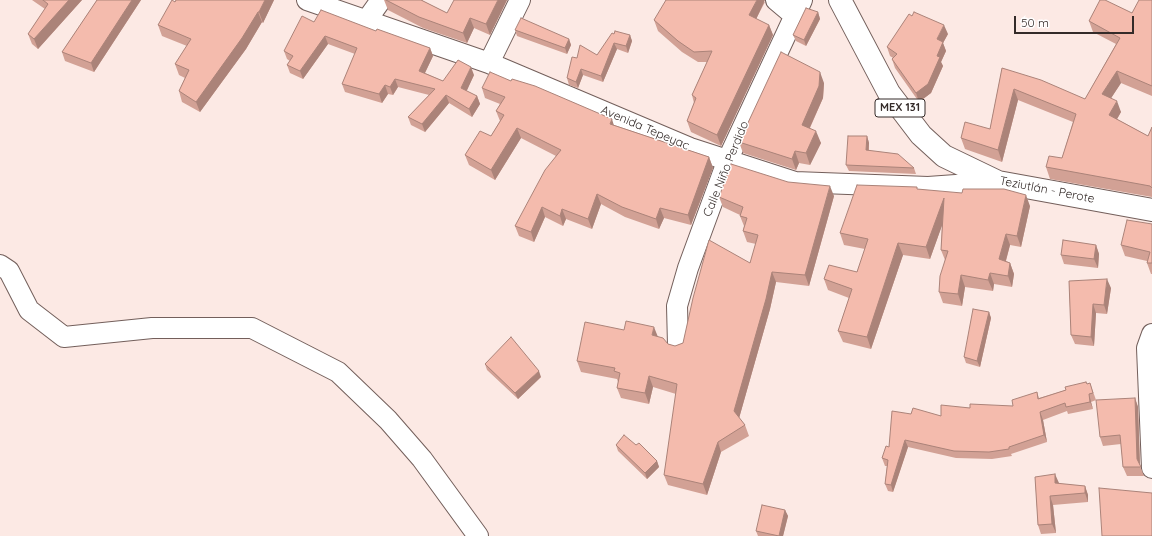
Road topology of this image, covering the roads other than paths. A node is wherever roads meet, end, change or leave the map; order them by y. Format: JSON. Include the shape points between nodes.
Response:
{"nodes":[{"id":1,"x":307,"y":0,"type":"edge"},
{"id":2,"x":381,"y":0,"type":"edge"},
{"id":3,"x":520,"y":0,"type":"edge"},
{"id":4,"x":776,"y":0,"type":"edge"},
{"id":5,"x":840,"y":0,"type":"edge"},
{"id":6,"x":798,"y":8,"type":"edge"},
{"id":7,"x":366,"y":21,"type":"junction"},
{"id":8,"x":489,"y":63,"type":"junction"},
{"id":9,"x":728,"y":160,"type":"junction"},
{"id":10,"x":998,"y":182,"type":"junction"},
{"id":11,"x":1152,"y":210,"type":"edge"},
{"id":12,"x":0,"y":265,"type":"edge"},
{"id":13,"x":1152,"y":334,"type":"edge"},
{"id":14,"x":678,"y":346,"type":"edge"},
{"id":15,"x":1152,"y":468,"type":"edge"},
{"id":16,"x":478,"y":536,"type":"edge"}],
"edges":[{"from":1,"to":7,"type":"street","name":"Avenida Tepeyac"},
{"from":2,"to":7,"type":"street"},
{"from":3,"to":8,"type":"street"},
{"from":4,"to":6,"type":"street"},
{"from":5,"to":10,"type":"main road","name":"Teziutlán - Perote","number":"MEX 131","via":[[889,93],[921,135],[944,156]]},
{"from":6,"to":9,"type":"street","name":"Calle Niño Perdido"},
{"from":7,"to":8,"type":"street","name":"Avenida Tepeyac"},
{"from":8,"to":9,"type":"street","name":"Avenida Tepeyac","via":[[690,148]]},
{"from":9,"to":10,"type":"street","name":"Avenida Tepeyac","via":[[795,182],[928,187]]},
{"from":9,"to":14,"type":"street","name":"Calle Niño Perdido","via":[[688,268],[678,306]]},
{"from":10,"to":11,"type":"main road","name":"Teziutlán - Perote","number":"MEX 131"},
{"from":12,"to":16,"type":"street","via":[[9,270],[29,310],[64,337],[152,328],[252,328],[338,372],[388,420],[422,459]]},
{"from":13,"to":15,"type":"street","via":[[1147,348]]}]}
